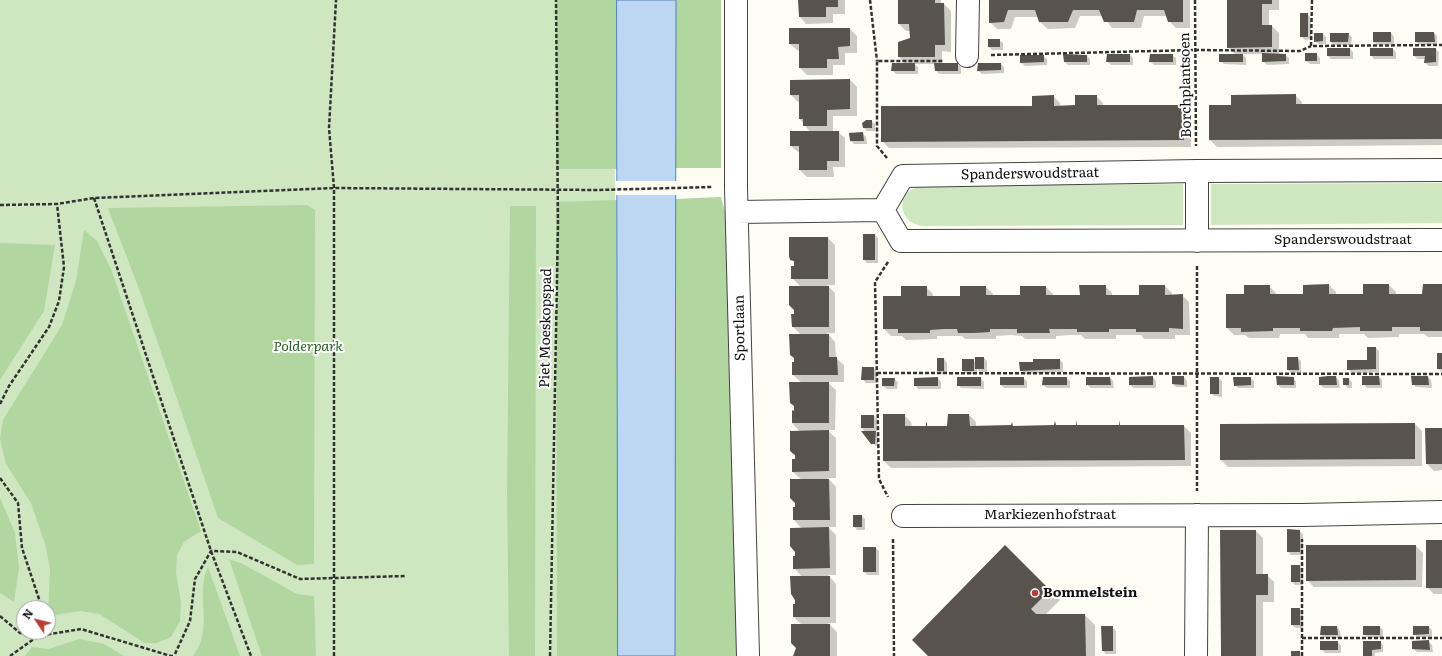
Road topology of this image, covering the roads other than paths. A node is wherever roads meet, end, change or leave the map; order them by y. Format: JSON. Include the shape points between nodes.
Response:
{"nodes":[{"id":1,"x":736,"y":0,"type":"edge"},
{"id":2,"x":968,"y":0,"type":"edge"},
{"id":3,"x":967,"y":56,"type":"road end"},
{"id":4,"x":1442,"y":170,"type":"edge"},
{"id":5,"x":1197,"y":171,"type":"junction"},
{"id":6,"x":883,"y":210,"type":"junction"},
{"id":7,"x":737,"y":212,"type":"junction"},
{"id":8,"x":1196,"y":240,"type":"junction"},
{"id":9,"x":1442,"y":240,"type":"edge"},
{"id":10,"x":1442,"y":512,"type":"edge"},
{"id":11,"x":1197,"y":515,"type":"junction"},
{"id":12,"x":898,"y":524,"type":"road end"},
{"id":13,"x":748,"y":656,"type":"edge"},
{"id":14,"x":1196,"y":656,"type":"edge"}],
"edges":[{"from":1,"to":7,"type":"street","name":"Sportlaan"},
{"from":2,"to":3,"type":"street"},
{"from":4,"to":5,"type":"street","name":"Spanderswoudstraat"},
{"from":5,"to":6,"type":"street","name":"Spanderswoudstraat","via":[[903,176]]},
{"from":5,"to":8,"type":"street"},
{"from":6,"to":7,"type":"street"},
{"from":6,"to":8,"type":"street","name":"Spanderswoudstraat","via":[[901,240]]},
{"from":7,"to":13,"type":"street","name":"Sportlaan"},
{"from":8,"to":9,"type":"street","name":"Spanderswoudstraat"},
{"from":10,"to":11,"type":"street","name":"Markiezenhofstraat"},
{"from":11,"to":12,"type":"street","name":"Markiezenhofstraat"},
{"from":11,"to":14,"type":"street"}]}
